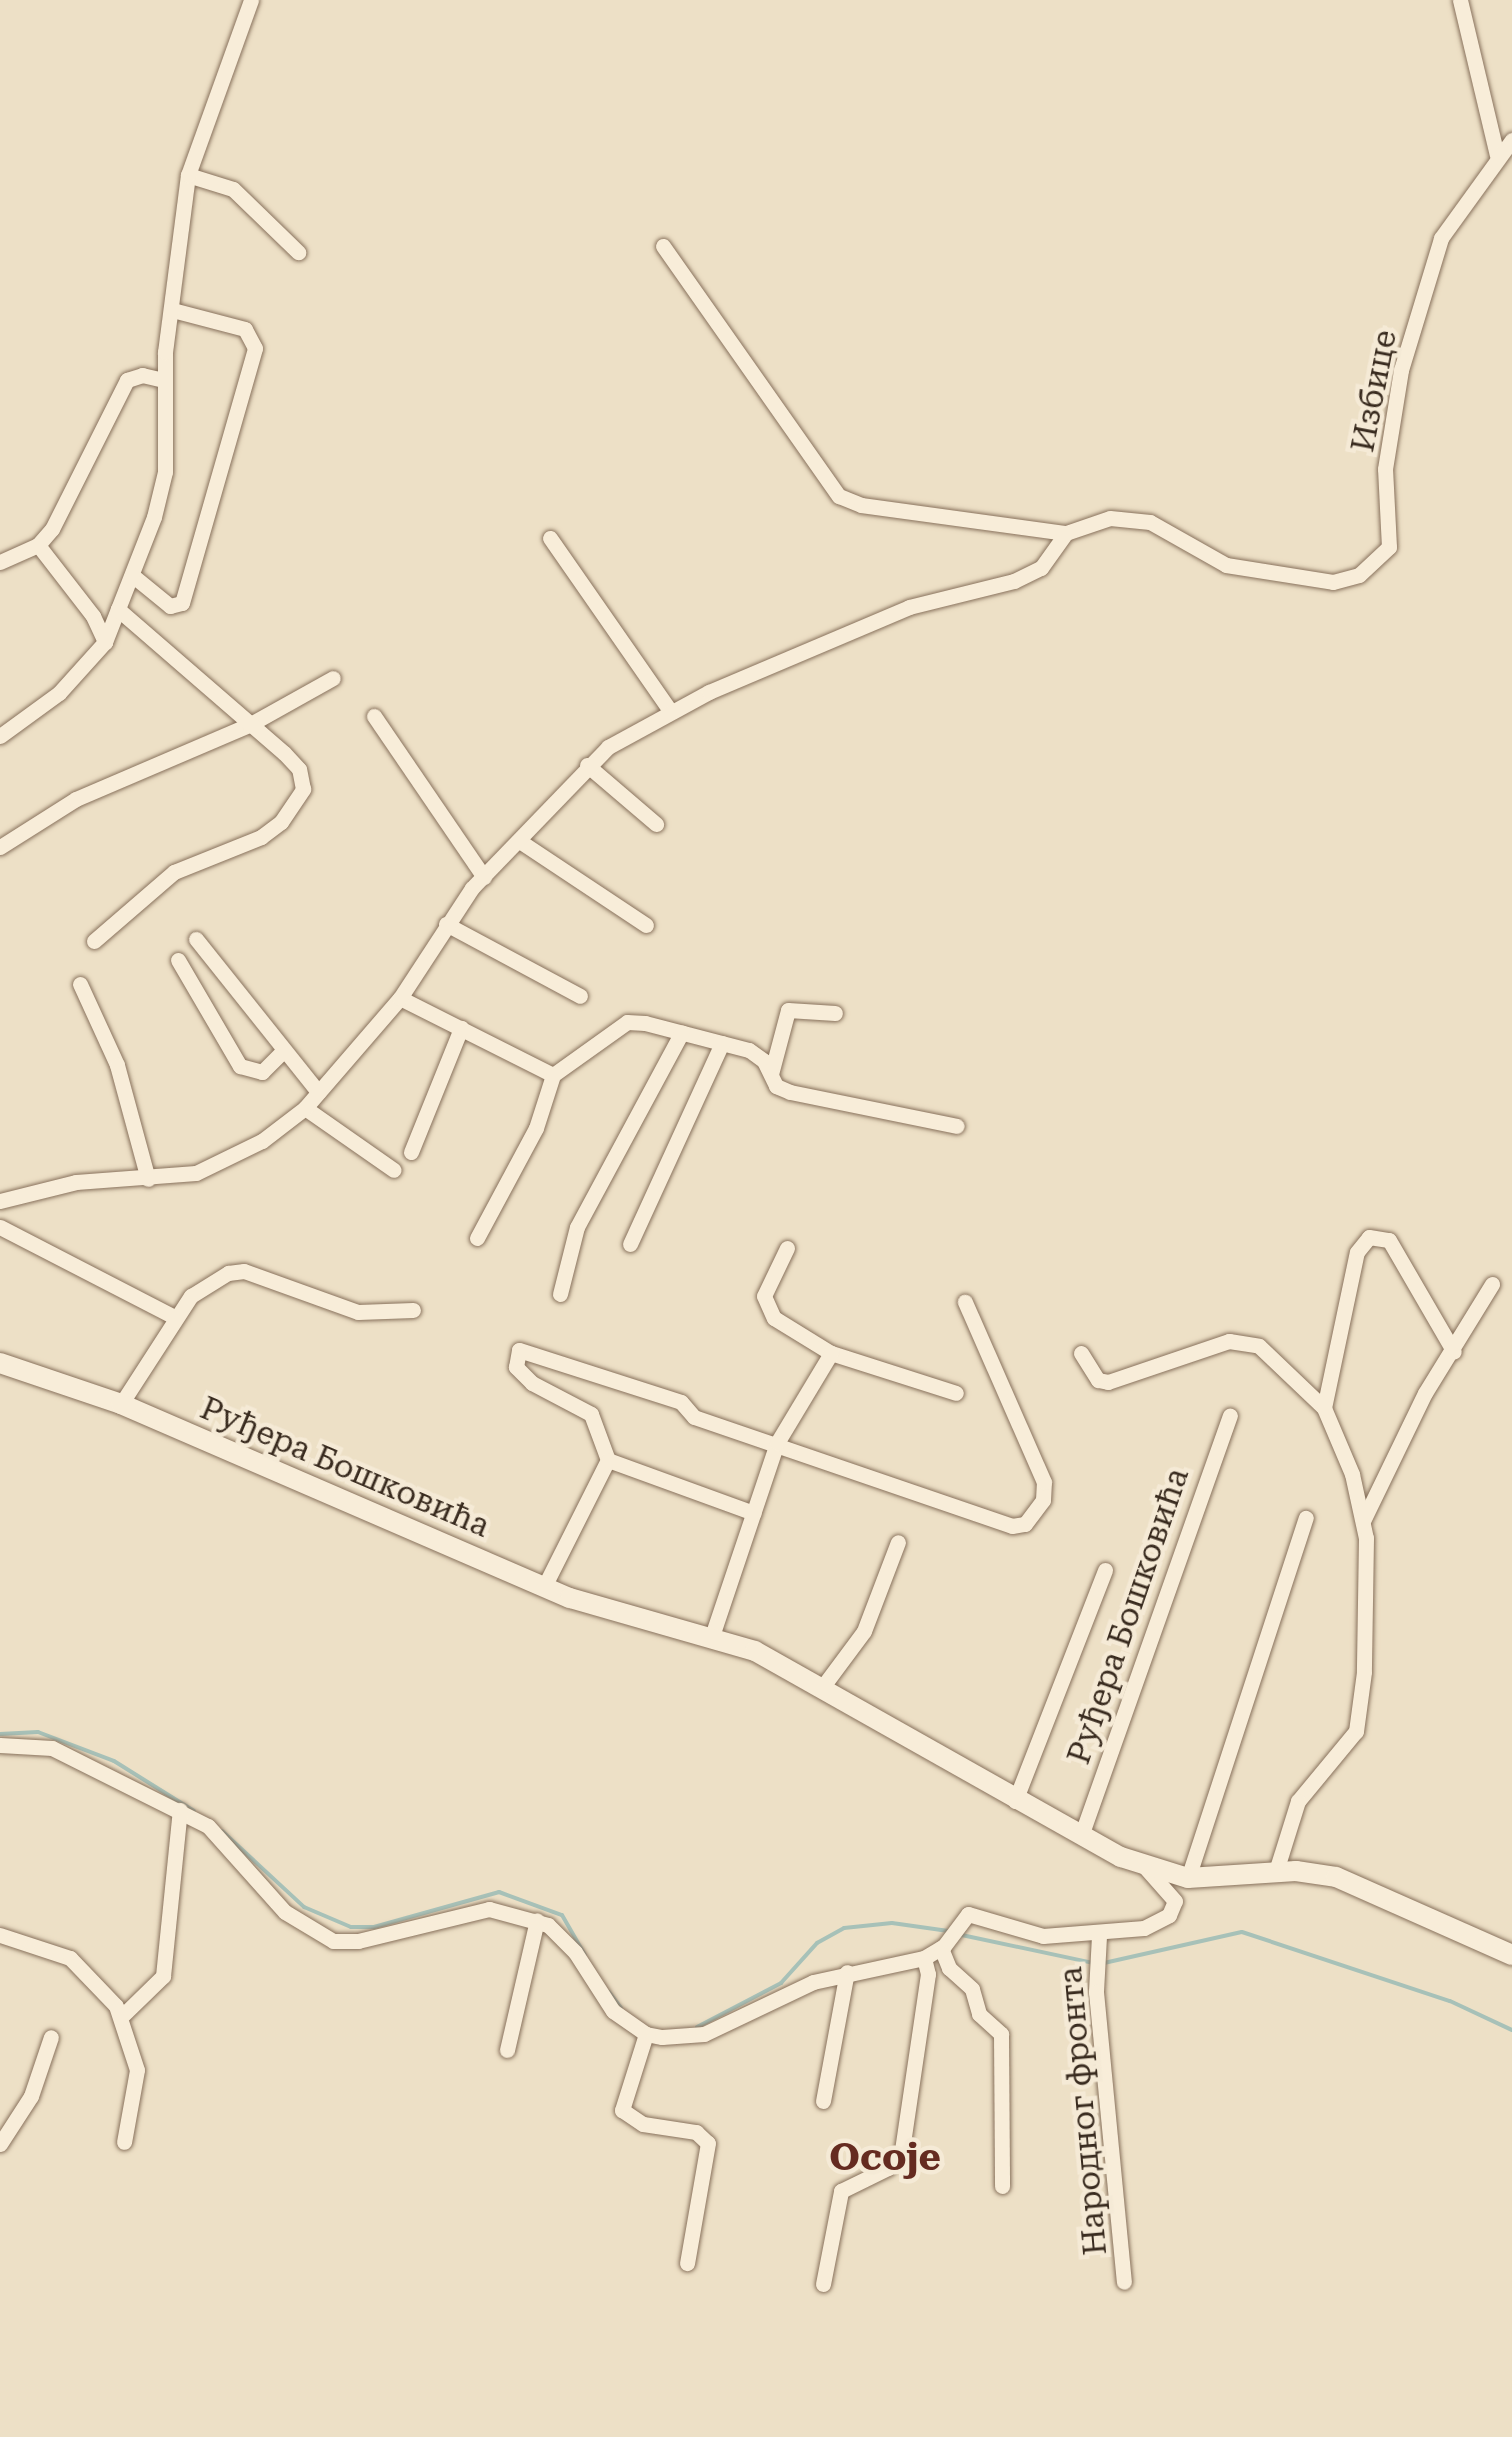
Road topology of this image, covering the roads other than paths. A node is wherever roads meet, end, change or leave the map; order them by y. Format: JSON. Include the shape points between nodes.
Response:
{"nodes":[{"id":1,"x":250,"y":0,"type":"edge"},
{"id":2,"x":1460,"y":0,"type":"edge"},
{"id":3,"x":1512,"y":140,"type":"edge"},
{"id":4,"x":1497,"y":155,"type":"junction"},
{"id":5,"x":188,"y":175,"type":"junction"},
{"id":6,"x":662,"y":246,"type":"dead end"},
{"id":7,"x":298,"y":252,"type":"dead end"},
{"id":8,"x":172,"y":310,"type":"junction"},
{"id":9,"x":164,"y":380,"type":"junction"},
{"id":10,"x":1066,"y":534,"type":"junction"},
{"id":11,"x":550,"y":538,"type":"dead end"},
{"id":12,"x":38,"y":545,"type":"junction"},
{"id":13,"x":0,"y":562,"type":"edge"},
{"id":14,"x":132,"y":575,"type":"junction"},
{"id":15,"x":118,"y":609,"type":"junction"},
{"id":16,"x":104,"y":642,"type":"junction"},
{"id":17,"x":333,"y":678,"type":"dead end"},
{"id":18,"x":671,"y":712,"type":"junction"},
{"id":19,"x":374,"y":716,"type":"dead end"},
{"id":20,"x":250,"y":724,"type":"junction"},
{"id":21,"x":0,"y":736,"type":"edge"},
{"id":22,"x":587,"y":765,"type":"junction"},
{"id":23,"x":656,"y":824,"type":"dead end"},
{"id":24,"x":521,"y":842,"type":"junction"},
{"id":25,"x":0,"y":847,"type":"edge"},
{"id":26,"x":484,"y":877,"type":"junction"},
{"id":27,"x":446,"y":924,"type":"junction"},
{"id":28,"x":646,"y":925,"type":"dead end"},
{"id":29,"x":196,"y":939,"type":"dead end"},
{"id":30,"x":94,"y":941,"type":"dead end"},
{"id":31,"x":178,"y":960,"type":"dead end"},
{"id":32,"x":80,"y":984,"type":"dead end"},
{"id":33,"x":580,"y":996,"type":"dead end"},
{"id":34,"x":400,"y":998,"type":"junction"},
{"id":35,"x":834,"y":1013,"type":"dead end"},
{"id":36,"x":461,"y":1028,"type":"junction"},
{"id":37,"x":682,"y":1032,"type":"junction"},
{"id":38,"x":722,"y":1043,"type":"junction"},
{"id":39,"x":284,"y":1050,"type":"junction"},
{"id":40,"x":771,"y":1074,"type":"junction"},
{"id":41,"x":553,"y":1076,"type":"junction"},
{"id":42,"x":318,"y":1092,"type":"junction"},
{"id":43,"x":306,"y":1108,"type":"junction"},
{"id":44,"x":957,"y":1126,"type":"dead end"},
{"id":45,"x":410,"y":1152,"type":"dead end"},
{"id":46,"x":394,"y":1170,"type":"dead end"},
{"id":47,"x":148,"y":1179,"type":"junction"},
{"id":48,"x":0,"y":1201,"type":"edge"},
{"id":49,"x":0,"y":1227,"type":"edge"},
{"id":50,"x":476,"y":1238,"type":"dead end"},
{"id":51,"x":630,"y":1244,"type":"dead end"},
{"id":52,"x":787,"y":1248,"type":"dead end"},
{"id":53,"x":1492,"y":1284,"type":"dead end"},
{"id":54,"x":560,"y":1294,"type":"dead end"},
{"id":55,"x":965,"y":1302,"type":"dead end"},
{"id":56,"x":413,"y":1310,"type":"dead end"},
{"id":57,"x":174,"y":1317,"type":"junction"},
{"id":58,"x":1454,"y":1352,"type":"junction"},
{"id":59,"x":831,"y":1353,"type":"junction"},
{"id":60,"x":1081,"y":1353,"type":"dead end"},
{"id":61,"x":0,"y":1362,"type":"edge"},
{"id":62,"x":956,"y":1394,"type":"dead end"},
{"id":63,"x":121,"y":1404,"type":"junction"},
{"id":64,"x":1324,"y":1408,"type":"junction"},
{"id":65,"x":1230,"y":1416,"type":"dead end"},
{"id":66,"x":776,"y":1443,"type":"junction"},
{"id":67,"x":608,"y":1460,"type":"junction"},
{"id":68,"x":754,"y":1513,"type":"junction"},
{"id":69,"x":1306,"y":1518,"type":"dead end"},
{"id":70,"x":1363,"y":1521,"type":"junction"},
{"id":71,"x":898,"y":1542,"type":"dead end"},
{"id":72,"x":1105,"y":1570,"type":"dead end"},
{"id":73,"x":544,"y":1587,"type":"junction"},
{"id":74,"x":712,"y":1636,"type":"junction"},
{"id":75,"x":821,"y":1689,"type":"junction"},
{"id":76,"x":0,"y":1745,"type":"edge"},
{"id":77,"x":1016,"y":1800,"type":"junction"},
{"id":78,"x":180,"y":1810,"type":"junction"},
{"id":79,"x":1081,"y":1836,"type":"junction"},
{"id":80,"x":1144,"y":1866,"type":"junction"},
{"id":81,"x":1276,"y":1871,"type":"junction"},
{"id":82,"x":1188,"y":1878,"type":"junction"},
{"id":83,"x":537,"y":1920,"type":"junction"},
{"id":84,"x":1154,"y":1925,"type":"joint"},
{"id":85,"x":0,"y":1935,"type":"edge"},
{"id":86,"x":1099,"y":1936,"type":"junction"},
{"id":87,"x":944,"y":1946,"type":"junction"},
{"id":88,"x":1512,"y":1955,"type":"edge"},
{"id":89,"x":924,"y":1958,"type":"junction"},
{"id":90,"x":847,"y":1972,"type":"junction"},
{"id":91,"x":121,"y":2017,"type":"junction"},
{"id":92,"x":646,"y":2034,"type":"junction"},
{"id":93,"x":51,"y":2037,"type":"dead end"},
{"id":94,"x":508,"y":2050,"type":"dead end"},
{"id":95,"x":822,"y":2101,"type":"dead end"},
{"id":96,"x":124,"y":2142,"type":"dead end"},
{"id":97,"x":0,"y":2144,"type":"edge"},
{"id":98,"x":1002,"y":2186,"type":"dead end"},
{"id":99,"x":687,"y":2263,"type":"dead end"},
{"id":100,"x":1124,"y":2282,"type":"dead end"},
{"id":101,"x":823,"y":2284,"type":"dead end"}],
"edges":[{"from":1,"to":5,"type":"street"},
{"from":2,"to":4,"type":"street"},
{"from":3,"to":4,"type":"street","name":"Избице"},
{"from":4,"to":10,"type":"street","name":"Избице","via":[[1441,238],[1400,370],[1385,469],[1389,546],[1379,561],[1333,582],[1226,565],[1150,522],[1110,518]]},
{"from":5,"to":7,"type":"street","via":[[233,189]]},
{"from":5,"to":8,"type":"street"},
{"from":6,"to":10,"type":"street","via":[[838,496],[861,505]]},
{"from":8,"to":9,"type":"street"},
{"from":8,"to":14,"type":"street","via":[[245,329],[255,348],[182,604],[170,606]]},
{"from":9,"to":12,"type":"street","via":[[127,380],[71,497]]},
{"from":9,"to":14,"type":"street","via":[[165,472]]},
{"from":10,"to":18,"type":"street","via":[[1042,568],[1014,581],[909,607]]},
{"from":11,"to":18,"type":"street"},
{"from":12,"to":13,"type":"street"},
{"from":12,"to":16,"type":"street","via":[[93,616]]},
{"from":14,"to":15,"type":"street"},
{"from":15,"to":16,"type":"street"},
{"from":15,"to":20,"type":"street"},
{"from":16,"to":21,"type":"street","via":[[58,693]]},
{"from":17,"to":20,"type":"street"},
{"from":18,"to":22,"type":"street"},
{"from":19,"to":26,"type":"street"},
{"from":20,"to":25,"type":"street","via":[[76,799]]},
{"from":20,"to":30,"type":"street","via":[[299,768],[304,789],[296,804],[261,836],[174,872]]},
{"from":22,"to":23,"type":"street"},
{"from":22,"to":24,"type":"street"},
{"from":24,"to":26,"type":"street"},
{"from":24,"to":28,"type":"street"},
{"from":26,"to":27,"type":"street"},
{"from":27,"to":33,"type":"street"},
{"from":27,"to":34,"type":"street"},
{"from":29,"to":39,"type":"street"},
{"from":31,"to":39,"type":"street","via":[[240,1066],[262,1072]]},
{"from":32,"to":47,"type":"street","via":[[117,1066]]},
{"from":34,"to":36,"type":"street"},
{"from":34,"to":42,"type":"street"},
{"from":35,"to":40,"type":"street","via":[[788,1010]]},
{"from":36,"to":41,"type":"street"},
{"from":36,"to":45,"type":"street"},
{"from":37,"to":38,"type":"street"},
{"from":37,"to":41,"type":"street","via":[[627,1022]]},
{"from":37,"to":54,"type":"street","via":[[576,1227]]},
{"from":38,"to":40,"type":"street","via":[[749,1050]]},
{"from":38,"to":51,"type":"street"},
{"from":39,"to":42,"type":"street"},
{"from":40,"to":44,"type":"street","via":[[790,1092]]},
{"from":41,"to":50,"type":"street","via":[[536,1128]]},
{"from":42,"to":43,"type":"street"},
{"from":43,"to":46,"type":"street"},
{"from":43,"to":47,"type":"street","via":[[221,1164]]},
{"from":47,"to":48,"type":"street","via":[[76,1182]]},
{"from":49,"to":57,"type":"street"},
{"from":52,"to":59,"type":"street","via":[[764,1296],[767,1312]]},
{"from":53,"to":58,"type":"street"},
{"from":55,"to":66,"type":"street","via":[[1044,1482],[1043,1500],[1025,1524],[1012,1526]]},
{"from":56,"to":57,"type":"street","via":[[358,1312],[238,1270],[202,1287]]},
{"from":57,"to":63,"type":"street"},
{"from":58,"to":64,"type":"street","via":[[1389,1240],[1369,1237],[1357,1252]]},
{"from":58,"to":70,"type":"street","via":[[1425,1393]]},
{"from":59,"to":62,"type":"street"},
{"from":59,"to":66,"type":"street"},
{"from":60,"to":64,"type":"street","via":[[1098,1380],[1108,1382],[1229,1341],[1260,1346]]},
{"from":61,"to":63,"type":"main road","name":"Руђера Бошковића"},
{"from":63,"to":73,"type":"main road","name":"Руђера Бошковића"},
{"from":64,"to":70,"type":"street"},
{"from":65,"to":79,"type":"street","name":"Руђера Бошковића"},
{"from":66,"to":67,"type":"street","via":[[694,1418],[682,1402],[519,1350],[516,1367],[532,1383],[592,1414]]},
{"from":66,"to":68,"type":"street"},
{"from":67,"to":68,"type":"street"},
{"from":67,"to":73,"type":"street"},
{"from":68,"to":74,"type":"street"},
{"from":69,"to":82,"type":"street"},
{"from":70,"to":81,"type":"street","via":[[1364,1672],[1356,1731],[1298,1801]]},
{"from":71,"to":75,"type":"street","via":[[864,1631]]},
{"from":72,"to":77,"type":"street","name":"Руђера Бошковића"},
{"from":73,"to":74,"type":"main road","name":"Руђера Бошковића"},
{"from":74,"to":75,"type":"main road","name":"Руђера Бошковића"},
{"from":75,"to":77,"type":"main road","name":"Руђера Бошковића"},
{"from":76,"to":78,"type":"street","via":[[52,1748]]},
{"from":77,"to":79,"type":"main road","name":"Руђера Бошковића"},
{"from":78,"to":83,"type":"street","via":[[217,1832],[285,1912],[333,1941],[358,1941],[474,1910]]},
{"from":78,"to":91,"type":"street","via":[[163,1976]]},
{"from":79,"to":80,"type":"main road","name":"Руђера Бошковића"},
{"from":80,"to":82,"type":"main road","name":"Руђера Бошковића"},
{"from":80,"to":84,"type":"street","name":"Руђера Бошковића","via":[[1174,1897],[1169,1915]]},
{"from":81,"to":82,"type":"main road","name":"Руђера Бошковића"},
{"from":81,"to":88,"type":"main road","name":"Руђера Бошковића","via":[[1369,1887]]},
{"from":83,"to":92,"type":"street","via":[[575,1952],[614,2011]]},
{"from":83,"to":94,"type":"street"},
{"from":84,"to":86,"type":"street","name":"Народног фронта"},
{"from":85,"to":91,"type":"street","via":[[70,1958],[103,1988]]},
{"from":86,"to":87,"type":"street","name":"Народног фронта","via":[[1043,1936],[982,1916],[962,1918]]},
{"from":86,"to":100,"type":"street","name":"Народног фронта","via":[[1095,1973]]},
{"from":87,"to":89,"type":"street","name":"Народног фронта"},
{"from":87,"to":98,"type":"street","via":[[948,1968],[972,1989],[979,2014],[1000,2034]]},
{"from":89,"to":90,"type":"street","name":"Народног фронта"},
{"from":89,"to":101,"type":"street","via":[[928,1974],[902,2150],[888,2168],[841,2191]]},
{"from":90,"to":92,"type":"street","name":"Народног фронта","via":[[704,2034]]},
{"from":90,"to":95,"type":"street"},
{"from":91,"to":96,"type":"street","via":[[138,2085]]},
{"from":92,"to":99,"type":"street","via":[[622,2110],[642,2124],[696,2132],[708,2143]]},
{"from":93,"to":97,"type":"street","via":[[31,2096]]}]}
